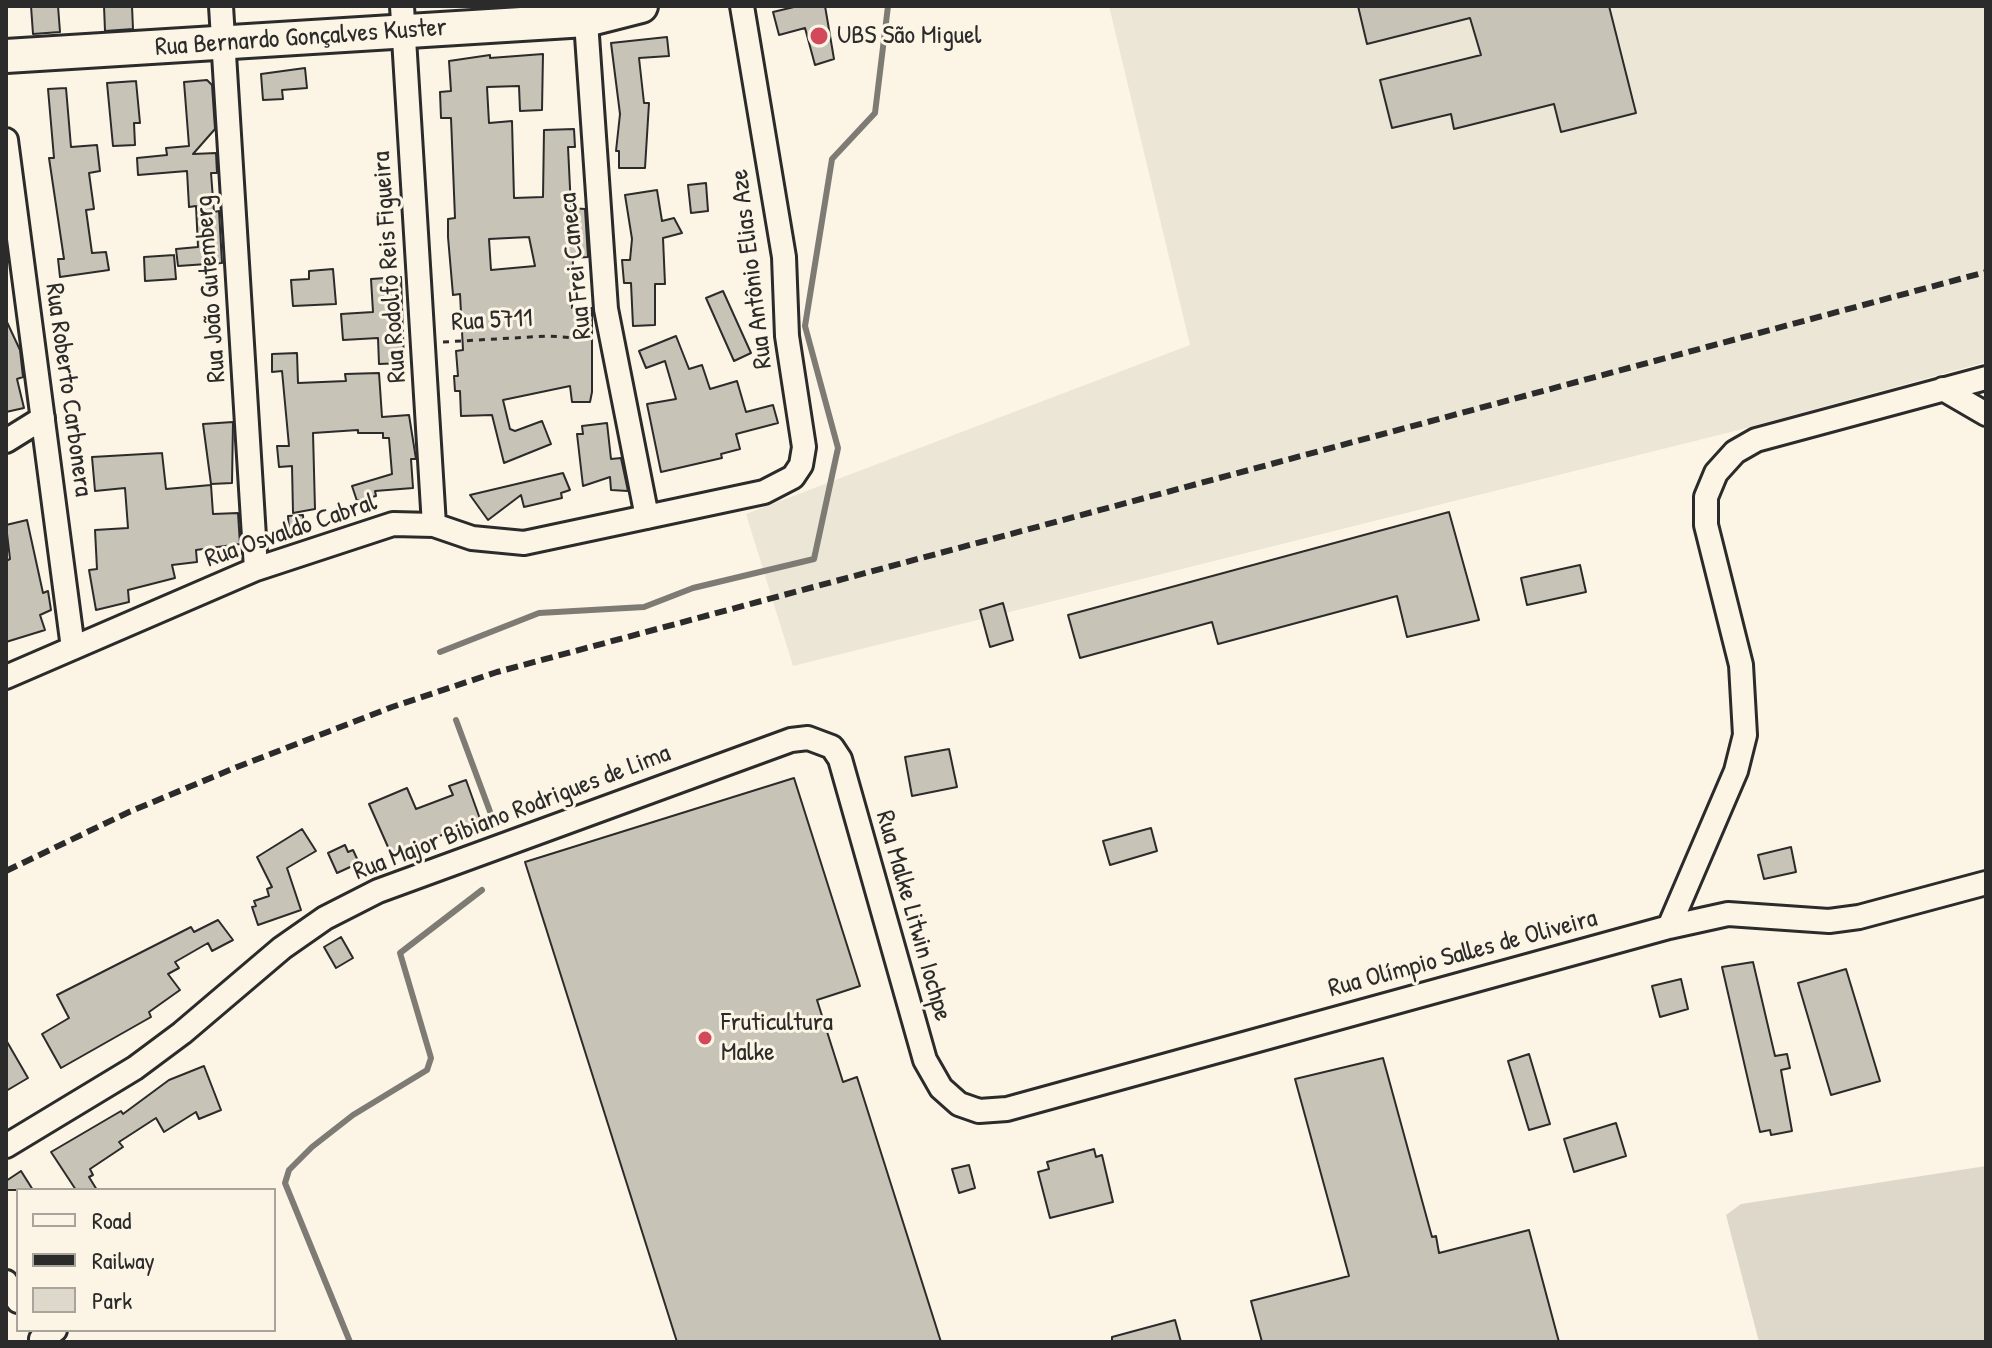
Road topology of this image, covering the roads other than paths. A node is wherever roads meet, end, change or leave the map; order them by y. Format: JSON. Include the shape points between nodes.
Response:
{"nodes":[{"id":1,"x":221,"y":6,"type":"edge"},
{"id":2,"x":641,"y":6,"type":"edge"},
{"id":3,"x":742,"y":6,"type":"edge"},
{"id":4,"x":585,"y":13,"type":"edge"},
{"id":5,"x":402,"y":19,"type":"edge"},
{"id":6,"x":224,"y":43,"type":"junction"},
{"id":7,"x":6,"y":56,"type":"edge"},
{"id":8,"x":6,"y":140,"type":"edge"},
{"id":9,"x":11,"y":226,"type":"edge"},
{"id":10,"x":1986,"y":378,"type":"edge"},
{"id":11,"x":1943,"y":389,"type":"junction"},
{"id":12,"x":1986,"y":414,"type":"edge"},
{"id":13,"x":43,"y":418,"type":"junction"},
{"id":14,"x":6,"y":441,"type":"edge"},
{"id":15,"x":793,"y":477,"type":"joint"},
{"id":16,"x":647,"y":517,"type":"junction"},
{"id":17,"x":434,"y":525,"type":"junction"},
{"id":18,"x":256,"y":569,"type":"junction"},
{"id":19,"x":73,"y":648,"type":"junction"},
{"id":20,"x":6,"y":677,"type":"edge"},
{"id":21,"x":822,"y":740,"type":"joint"},
{"id":22,"x":1986,"y":883,"type":"edge"},
{"id":23,"x":1669,"y":927,"type":"junction"},
{"id":24,"x":959,"y":1104,"type":"joint"},
{"id":25,"x":6,"y":1146,"type":"edge"}],
"edges":[{"from":1,"to":6,"type":"street","name":"Rua João Gutemberg"},
{"from":2,"to":4,"type":"street","name":"Rua Bernardo Gonçalves Kuster"},
{"from":3,"to":15,"type":"street","name":"Rua Antônio Elias Aze","via":[[784,257],[787,336],[804,447]]},
{"from":4,"to":5,"type":"street","name":"Rua Bernardo Gonçalves Kuster"},
{"from":4,"to":16,"type":"street","name":"Rua Frei Caneca","via":[[603,285]]},
{"from":5,"to":6,"type":"street","name":"Rua Bernardo Gonçalves Kuster"},
{"from":5,"to":17,"type":"street","name":"Rua Rodolfo Reis Figueira"},
{"from":6,"to":7,"type":"street","name":"Rua Bernardo Gonçalves Kuster"},
{"from":6,"to":18,"type":"street","name":"Rua João Gutemberg"},
{"from":8,"to":9,"type":"street","name":"Rua Roberto Carbonera"},
{"from":9,"to":13,"type":"street","name":"Rua Roberto Carbonera"},
{"from":10,"to":11,"type":"street"},
{"from":11,"to":12,"type":"street"},
{"from":11,"to":23,"type":"street","via":[[1756,440],[1735,452],[1716,473],[1706,497],[1706,525],[1741,665],[1745,735],[1736,771]]},
{"from":13,"to":14,"type":"street"},
{"from":13,"to":19,"type":"street","name":"Rua Roberto Carbonera"},
{"from":15,"to":16,"type":"street","name":"Rua Osvaldo Cabral","via":[[764,492]]},
{"from":16,"to":17,"type":"street","name":"Rua Osvaldo Cabral","via":[[524,543],[488,541]]},
{"from":17,"to":18,"type":"street","name":"Rua Osvaldo Cabral","via":[[393,524]]},
{"from":18,"to":19,"type":"street","name":"Rua Osvaldo Cabral"},
{"from":19,"to":20,"type":"street","name":"Rua Osvaldo Cabral"},
{"from":21,"to":24,"type":"street","name":"Rua Malke Litwin Iochpe","via":[[840,759],[925,1060],[941,1088]]},
{"from":21,"to":25,"type":"street","name":"Rua Major Bibiano Rodrigues de Lima","via":[[791,740],[378,891],[282,948],[135,1068]]},
{"from":22,"to":23,"type":"street","name":"Rua Olímpio Salles de Oliveira","via":[[1859,917],[1829,921],[1728,914]]},
{"from":23,"to":24,"type":"street","name":"Rua Olímpio Salles de Oliveira","via":[[1007,1109],[979,1111]]}]}
